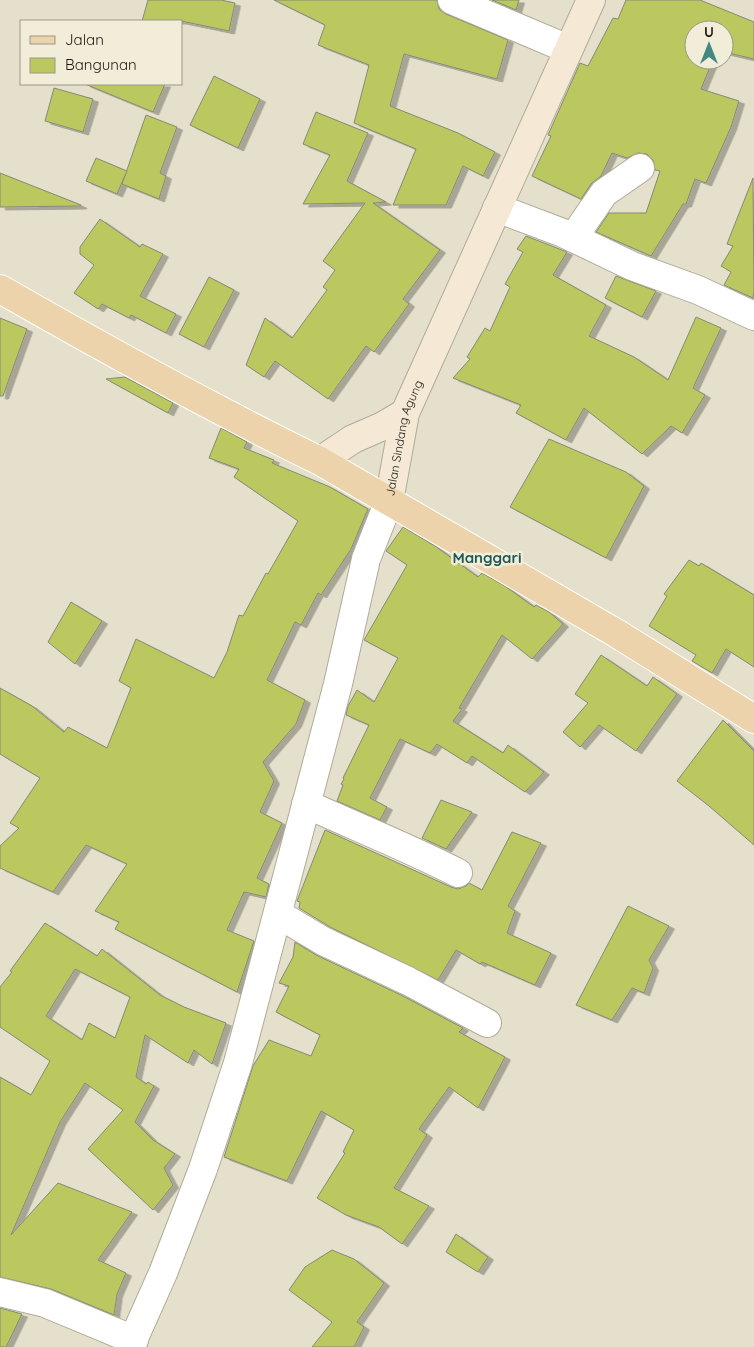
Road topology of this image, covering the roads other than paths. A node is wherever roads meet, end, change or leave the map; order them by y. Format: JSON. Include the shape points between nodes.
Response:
{"nodes":[{"id":1,"x":452,"y":0,"type":"edge"},
{"id":2,"x":591,"y":0,"type":"edge"},
{"id":3,"x":568,"y":49,"type":"junction"},
{"id":4,"x":640,"y":168,"type":"dead end"},
{"id":5,"x":497,"y":208,"type":"junction"},
{"id":6,"x":573,"y":238,"type":"junction"},
{"id":7,"x":0,"y":289,"type":"edge"},
{"id":8,"x":754,"y":316,"type":"edge"},
{"id":9,"x":405,"y":413,"type":"junction"},
{"id":10,"x":320,"y":461,"type":"junction"},
{"id":11,"x":389,"y":501,"type":"junction"},
{"id":12,"x":754,"y":719,"type":"edge"},
{"id":13,"x":306,"y":804,"type":"junction"},
{"id":14,"x":458,"y":873,"type":"dead end"},
{"id":15,"x":278,"y":914,"type":"junction"},
{"id":16,"x":487,"y":1023,"type":"dead end"},
{"id":17,"x":0,"y":1292,"type":"edge"},
{"id":18,"x":132,"y":1344,"type":"edge"}],
"edges":[{"from":1,"to":3,"type":"street"},
{"from":2,"to":3,"type":"main road","name":"Jalan Sindang Agung"},
{"from":3,"to":5,"type":"main road","name":"Jalan Sindang Agung"},
{"from":4,"to":6,"type":"street","via":[[604,193]]},
{"from":5,"to":6,"type":"street"},
{"from":5,"to":9,"type":"main road","name":"Jalan Sindang Agung"},
{"from":6,"to":8,"type":"street"},
{"from":7,"to":10,"type":"main road","name":"Jalan Sindang Agung","via":[[123,359]]},
{"from":9,"to":10,"type":"main road","via":[[353,439]]},
{"from":9,"to":11,"type":"main road","name":"Jalan Sindang Agung"},
{"from":10,"to":11,"type":"main road","name":"Jalan Sindang Agung"},
{"from":11,"to":12,"type":"main road","via":[[616,633]]},
{"from":11,"to":13,"type":"street","via":[[366,559],[338,684]]},
{"from":13,"to":14,"type":"street"},
{"from":13,"to":15,"type":"street"},
{"from":15,"to":16,"type":"street","via":[[322,941]]},
{"from":15,"to":18,"type":"street","via":[[238,1063],[203,1169]]},
{"from":17,"to":18,"type":"street","via":[[45,1303]]}]}
